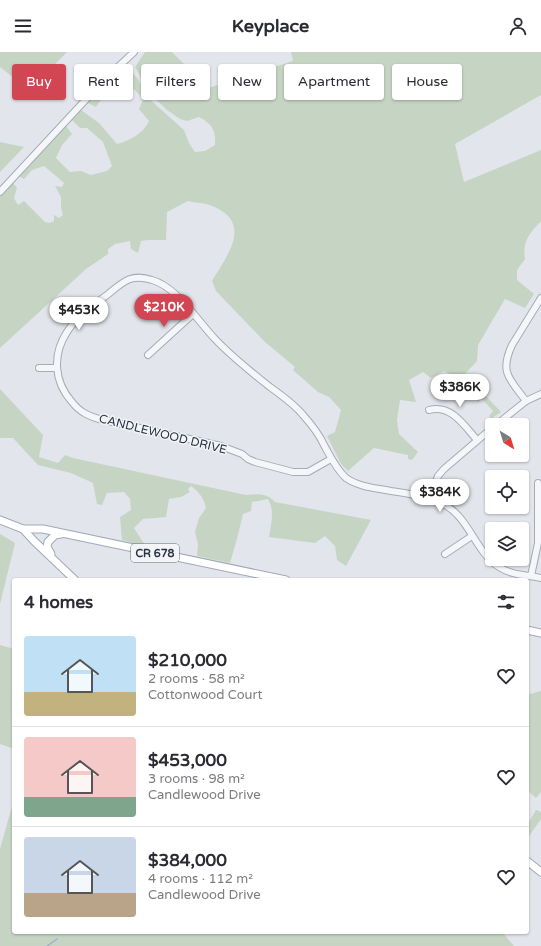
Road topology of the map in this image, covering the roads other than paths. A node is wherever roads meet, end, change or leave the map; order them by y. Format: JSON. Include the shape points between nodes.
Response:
{"nodes":[{"id":1,"x":134,"y":52,"type":"edge"},
{"id":2,"x":0,"y":192,"type":"edge"},
{"id":3,"x":541,"y":298,"type":"edge"},
{"id":4,"x":193,"y":314,"type":"junction"},
{"id":5,"x":148,"y":355,"type":"dead end"},
{"id":6,"x":39,"y":368,"type":"dead end"},
{"id":7,"x":56,"y":368,"type":"junction"},
{"id":8,"x":541,"y":394,"type":"edge"},
{"id":9,"x":526,"y":401,"type":"junction"},
{"id":10,"x":429,"y":410,"type":"dead end"},
{"id":11,"x":505,"y":418,"type":"edge"},
{"id":12,"x":485,"y":434,"type":"edge"},
{"id":13,"x":477,"y":440,"type":"junction"},
{"id":14,"x":331,"y":459,"type":"junction"},
{"id":15,"x":538,"y":483,"type":"dead end"},
{"id":16,"x":430,"y":500,"type":"junction"},
{"id":17,"x":0,"y":520,"type":"edge"},
{"id":18,"x":23,"y":529,"type":"junction"},
{"id":19,"x":68,"y":534,"type":"junction"},
{"id":20,"x":472,"y":536,"type":"junction"},
{"id":21,"x":445,"y":554,"type":"dead end"},
{"id":22,"x":60,"y":565,"type":"junction"},
{"id":23,"x":531,"y":576,"type":"junction"},
{"id":24,"x":73,"y":578,"type":"edge"},
{"id":25,"x":277,"y":578,"type":"edge"},
{"id":26,"x":541,"y":578,"type":"edge"},
{"id":27,"x":529,"y":631,"type":"edge"},
{"id":28,"x":541,"y":634,"type":"edge"},
{"id":29,"x":529,"y":863,"type":"edge"},
{"id":30,"x":541,"y":872,"type":"edge"}],
"edges":[{"from":1,"to":2,"type":"street","via":[[104,80]]},
{"from":3,"to":9,"type":"street","via":[[512,345],[505,367],[509,379]]},
{"from":4,"to":5,"type":"street"},
{"from":4,"to":7,"type":"street","name":"CANDLEWOOD DRIVE","via":[[173,291],[162,283],[138,277],[128,280],[100,300],[68,330],[57,354]]},
{"from":4,"to":14,"type":"street","name":"CANDLEWOOD DRIVE","via":[[239,363],[301,412],[324,443]]},
{"from":6,"to":7,"type":"street"},
{"from":7,"to":14,"type":"street","name":"CANDLEWOOD DRIVE","via":[[58,378],[69,399],[85,414],[99,420],[221,446],[255,462],[293,472],[308,472]]},
{"from":8,"to":9,"type":"street"},
{"from":9,"to":11,"type":"street"},
{"from":10,"to":13,"type":"street","via":[[435,408],[450,412]]},
{"from":12,"to":13,"type":"street"},
{"from":13,"to":16,"type":"street","via":[[438,476]]},
{"from":14,"to":16,"type":"street","name":"CANDLEWOOD DRIVE","via":[[344,476],[353,482]]},
{"from":15,"to":23,"type":"street","via":[[538,543]]},
{"from":16,"to":20,"type":"street","name":"CANDLEWOOD DRIVE","via":[[441,503],[455,512]]},
{"from":17,"to":18,"type":"main road"},
{"from":18,"to":19,"type":"main road","number":"CR 678","via":[[39,528]]},
{"from":18,"to":22,"type":"main road"},
{"from":19,"to":22,"type":"main road","via":[[54,535],[48,542],[49,552]]},
{"from":19,"to":25,"type":"main road","number":"CR 678"},
{"from":20,"to":21,"type":"street"},
{"from":20,"to":23,"type":"street","name":"CANDLEWOOD DRIVE","via":[[484,554],[500,567]]},
{"from":22,"to":24,"type":"main road"},
{"from":23,"to":26,"type":"street","name":"CANDLEWOOD DRIVE"},
{"from":27,"to":28,"type":"main road"},
{"from":29,"to":30,"type":"main road"}]}
